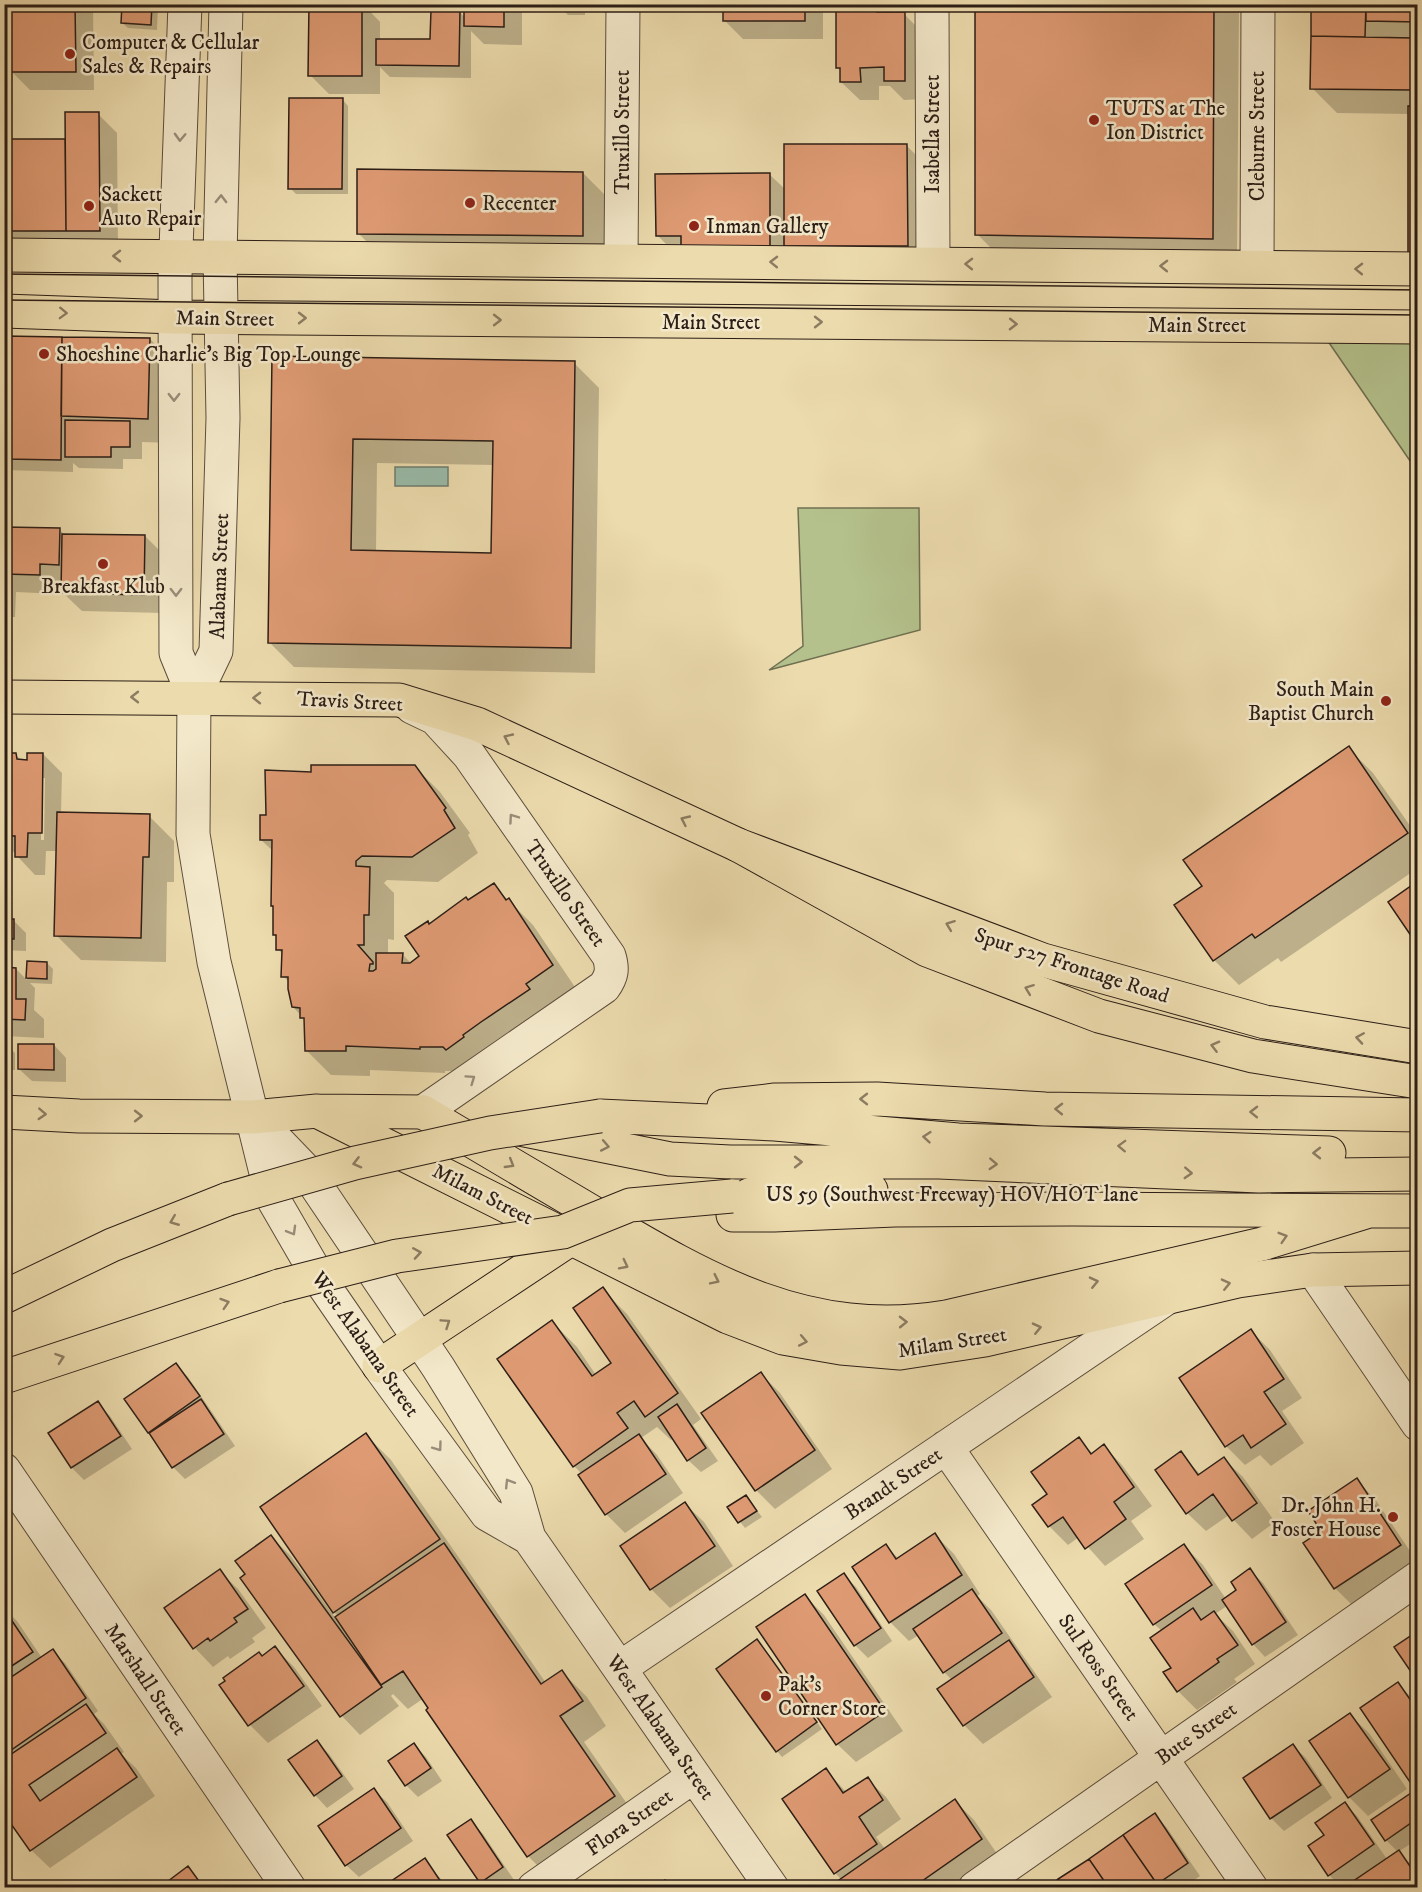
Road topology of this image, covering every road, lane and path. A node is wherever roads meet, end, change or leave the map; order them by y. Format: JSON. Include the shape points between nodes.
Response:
{"nodes":[{"id":1,"x":185,"y":4,"type":"edge"},
{"id":2,"x":226,"y":4,"type":"edge"},
{"id":3,"x":623,"y":4,"type":"edge"},
{"id":4,"x":932,"y":4,"type":"edge"},
{"id":5,"x":1258,"y":4,"type":"edge"},
{"id":6,"x":4,"y":255,"type":"edge"},
{"id":7,"x":175,"y":256,"type":"junction"},
{"id":8,"x":220,"y":257,"type":"junction"},
{"id":9,"x":621,"y":260,"type":"junction"},
{"id":10,"x":933,"y":264,"type":"junction"},
{"id":11,"x":1257,"y":267,"type":"junction"},
{"id":12,"x":1418,"y":269,"type":"edge"},
{"id":13,"x":4,"y":310,"type":"edge"},
{"id":14,"x":175,"y":317,"type":"junction"},
{"id":15,"x":222,"y":318,"type":"junction"},
{"id":16,"x":1418,"y":327,"type":"edge"},
{"id":17,"x":4,"y":697,"type":"edge"},
{"id":18,"x":194,"y":697,"type":"junction"},
{"id":19,"x":399,"y":700,"type":"junction"},
{"id":20,"x":738,"y":845,"type":"junction"},
{"id":21,"x":1418,"y":1047,"type":"edge"},
{"id":22,"x":1418,"y":1082,"type":"edge"},
{"id":23,"x":317,"y":1111,"type":"junction"},
{"id":24,"x":4,"y":1112,"type":"edge"},
{"id":25,"x":423,"y":1112,"type":"junction"},
{"id":26,"x":775,"y":1112,"type":"junction"},
{"id":27,"x":1418,"y":1115,"type":"edge"},
{"id":28,"x":253,"y":1117,"type":"junction"},
{"id":29,"x":1418,"y":1153,"type":"edge"},
{"id":30,"x":1418,"y":1174,"type":"edge"},
{"id":31,"x":1259,"y":1176,"type":"junction"},
{"id":32,"x":733,"y":1205,"type":"junction"},
{"id":33,"x":1369,"y":1211,"type":"junction"},
{"id":34,"x":1418,"y":1211,"type":"edge"},
{"id":35,"x":568,"y":1235,"type":"junction"},
{"id":36,"x":1418,"y":1268,"type":"edge"},
{"id":37,"x":1313,"y":1270,"type":"junction"},
{"id":38,"x":4,"y":1297,"type":"edge"},
{"id":39,"x":1166,"y":1298,"type":"junction"},
{"id":40,"x":419,"y":1341,"type":"junction"},
{"id":41,"x":379,"y":1366,"type":"junction"},
{"id":42,"x":4,"y":1377,"type":"edge"},
{"id":43,"x":1418,"y":1424,"type":"edge"},
{"id":44,"x":946,"y":1447,"type":"junction"},
{"id":45,"x":4,"y":1470,"type":"edge"},
{"id":46,"x":529,"y":1538,"type":"junction"},
{"id":47,"x":1418,"y":1578,"type":"edge"},
{"id":48,"x":620,"y":1668,"type":"junction"},
{"id":49,"x":1161,"y":1757,"type":"junction"},
{"id":50,"x":694,"y":1776,"type":"junction"},
{"id":51,"x":289,"y":1887,"type":"edge"},
{"id":52,"x":534,"y":1887,"type":"edge"},
{"id":53,"x":772,"y":1887,"type":"edge"},
{"id":54,"x":975,"y":1887,"type":"edge"},
{"id":55,"x":1251,"y":1887,"type":"edge"}],
"edges":[{"from":1,"to":7,"type":"street","name":"Alabama Street","one_way":true},
{"from":8,"to":2,"type":"street","name":"Alabama Street","one_way":true},
{"from":3,"to":9,"type":"street","name":"Truxillo Street"},
{"from":4,"to":10,"type":"street","name":"Isabella Street"},
{"from":5,"to":11,"type":"street","name":"Cleburne Street"},
{"from":7,"to":6,"type":"main road","one_way":true},
{"from":7,"to":8,"type":"main road"},
{"from":7,"to":14,"type":"street","name":"Alabama Street"},
{"from":8,"to":9,"type":"main road"},
{"from":8,"to":15,"type":"street","name":"Alabama Street"},
{"from":10,"to":9,"type":"main road","one_way":true},
{"from":11,"to":10,"type":"main road","one_way":true},
{"from":12,"to":11,"type":"main road","one_way":true},
{"from":13,"to":14,"type":"main road","name":"Main Street","one_way":true},
{"from":14,"to":15,"type":"main road","name":"Main Street"},
{"from":14,"to":18,"type":"street","name":"Alabama Street","one_way":true,"via":[[176,653]]},
{"from":15,"to":16,"type":"main road","name":"Main Street","one_way":true},
{"from":15,"to":18,"type":"street","name":"Alabama Street","via":[[216,651]]},
{"from":18,"to":17,"type":"main road","name":"Travis Street","one_way":true},
{"from":19,"to":18,"type":"main road","name":"Travis Street","one_way":true},
{"from":18,"to":28,"type":"street","name":"West Alabama Street","via":[[194,834],[214,962]]},
{"from":20,"to":19,"type":"main road","name":"Travis Street","one_way":true,"via":[[477,724]]},
{"from":25,"to":19,"type":"street","name":"Truxillo Street","one_way":true,"via":[[604,987],[613,969],[609,956],[469,755],[435,718]]},
{"from":21,"to":20,"type":"main road","name":"Spur 527 Frontage Road","one_way":true,"via":[[1265,1023],[1043,960]]},
{"from":22,"to":20,"type":"main road","one_way":true,"via":[[1253,1056],[1099,1016],[927,950]]},
{"from":23,"to":25,"type":"main road"},
{"from":23,"to":28,"type":"main road"},
{"from":23,"to":35,"type":"main road","name":"Milam Street"},
{"from":24,"to":28,"type":"main road","one_way":true},
{"from":25,"to":31,"type":"main road","one_way":true,"via":[[670,1159],[939,1162]]},
{"from":25,"to":33,"type":"main road","one_way":true,"via":[[663,1254],[745,1294],[823,1317],[853,1321],[915,1322],[946,1317],[1262,1244]]},
{"from":27,"to":26,"type":"main road","one_way":true,"via":[[1045,1109],[878,1099]]},
{"from":29,"to":26,"type":"main road","one_way":true,"via":[[1298,1153],[958,1140]]},
{"from":26,"to":38,"type":"main road","one_way":true,"bridge":true,"via":[[600,1116],[490,1133],[355,1163],[228,1199],[112,1245]]},
{"from":28,"to":40,"type":"street","name":"West Alabama Street","via":[[306,1171]]},
{"from":28,"to":41,"type":"street","name":"West Alabama Street","one_way":true,"via":[[272,1197],[320,1280]]},
{"from":30,"to":31,"type":"main road","name":"US 59 (Southwest Freeway) HOV/HOT lane"},
{"from":31,"to":32,"type":"main road","name":"US 59 (Southwest Freeway) HOV/HOT lane","via":[[1210,1195],[814,1190]]},
{"from":32,"to":33,"type":"main road","via":[[895,1210]]},
{"from":32,"to":35,"type":"main road","name":"US 59 (Southwest Freeway) HOV/HOT lane","bridge":true,"via":[[630,1204]]},
{"from":33,"to":34,"type":"main road"},
{"from":35,"to":39,"type":"main road","name":"Milam Street","one_way":true,"via":[[728,1317],[783,1338],[841,1348],[900,1353],[942,1347]]},
{"from":40,"to":35,"type":"main road","one_way":true},
{"from":42,"to":35,"type":"main road","name":"US 59 (Southwest Freeway) HOV/HOT lane","one_way":true,"bridge":true,"via":[[279,1286],[398,1256]]},
{"from":36,"to":37,"type":"main road","name":"Milam Street"},
{"from":39,"to":37,"type":"main road","name":"Milam Street","one_way":true,"via":[[1238,1281]]},
{"from":37,"to":43,"type":"street"},
{"from":39,"to":44,"type":"street","name":"Brandt Street"},
{"from":40,"to":41,"type":"main road"},
{"from":46,"to":40,"type":"street","name":"West Alabama Street","one_way":true,"via":[[516,1493]]},
{"from":41,"to":46,"type":"street","name":"West Alabama Street","one_way":true,"via":[[487,1514]]},
{"from":44,"to":48,"type":"street","name":"Brandt Street"},
{"from":44,"to":49,"type":"street","name":"Sul Ross Street"},
{"from":45,"to":51,"type":"street","name":"Marshall Street"},
{"from":46,"to":48,"type":"street","name":"West Alabama Street"},
{"from":47,"to":49,"type":"street","name":"Bute Street"},
{"from":48,"to":50,"type":"street","name":"West Alabama Street"},
{"from":49,"to":54,"type":"street","name":"Bute Street"},
{"from":49,"to":55,"type":"street","name":"Sul Ross Street"},
{"from":50,"to":52,"type":"street","name":"Flora Street"},
{"from":50,"to":53,"type":"street","name":"West Alabama Street"}]}
